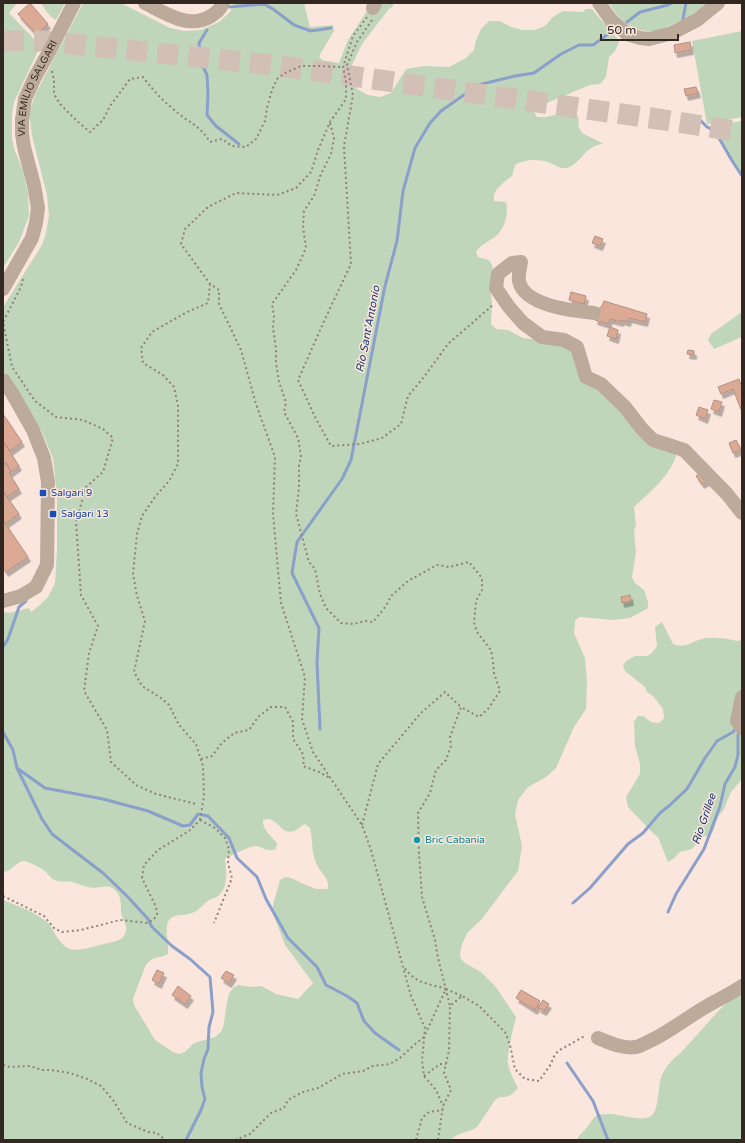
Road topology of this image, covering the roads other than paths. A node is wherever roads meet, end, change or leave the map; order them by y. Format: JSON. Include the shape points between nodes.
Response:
{"nodes":[{"id":1,"x":74,"y":3,"type":"edge"},
{"id":2,"x":145,"y":3,"type":"edge"},
{"id":3,"x":223,"y":3,"type":"edge"},
{"id":4,"x":600,"y":3,"type":"edge"},
{"id":5,"x":718,"y":3,"type":"edge"},
{"id":6,"x":3,"y":289,"type":"edge"},
{"id":7,"x":594,"y":313,"type":"dead end"},
{"id":8,"x":3,"y":380,"type":"edge"},
{"id":9,"x":742,"y":513,"type":"edge"},
{"id":10,"x":3,"y":601,"type":"edge"},
{"id":11,"x":742,"y":697,"type":"edge"},
{"id":12,"x":742,"y":728,"type":"edge"},
{"id":13,"x":742,"y":986,"type":"edge"},
{"id":14,"x":598,"y":1038,"type":"road end"}],
"edges":[{"from":1,"to":6,"type":"street","name":"VIA EMILIO SALGARI","via":[[25,99],[22,120],[24,147],[38,208],[32,238]]},
{"from":2,"to":3,"type":"street","via":[[189,22],[205,20],[220,10]]},
{"from":4,"to":5,"type":"street","via":[[611,20],[627,34],[649,39],[672,33],[697,20]]},
{"from":7,"to":9,"type":"street","via":[[546,305],[526,294],[519,281],[521,262],[512,263],[498,274],[496,288],[523,324],[542,337],[564,340],[577,347],[586,377],[602,384],[654,440],[684,450]]},
{"from":8,"to":10,"type":"street","via":[[33,430],[44,458],[48,482],[48,565],[36,587],[21,596]]},
{"from":11,"to":12,"type":"street","via":[[737,721]]},
{"from":13,"to":14,"type":"street","via":[[642,1045],[617,1046]]}]}
